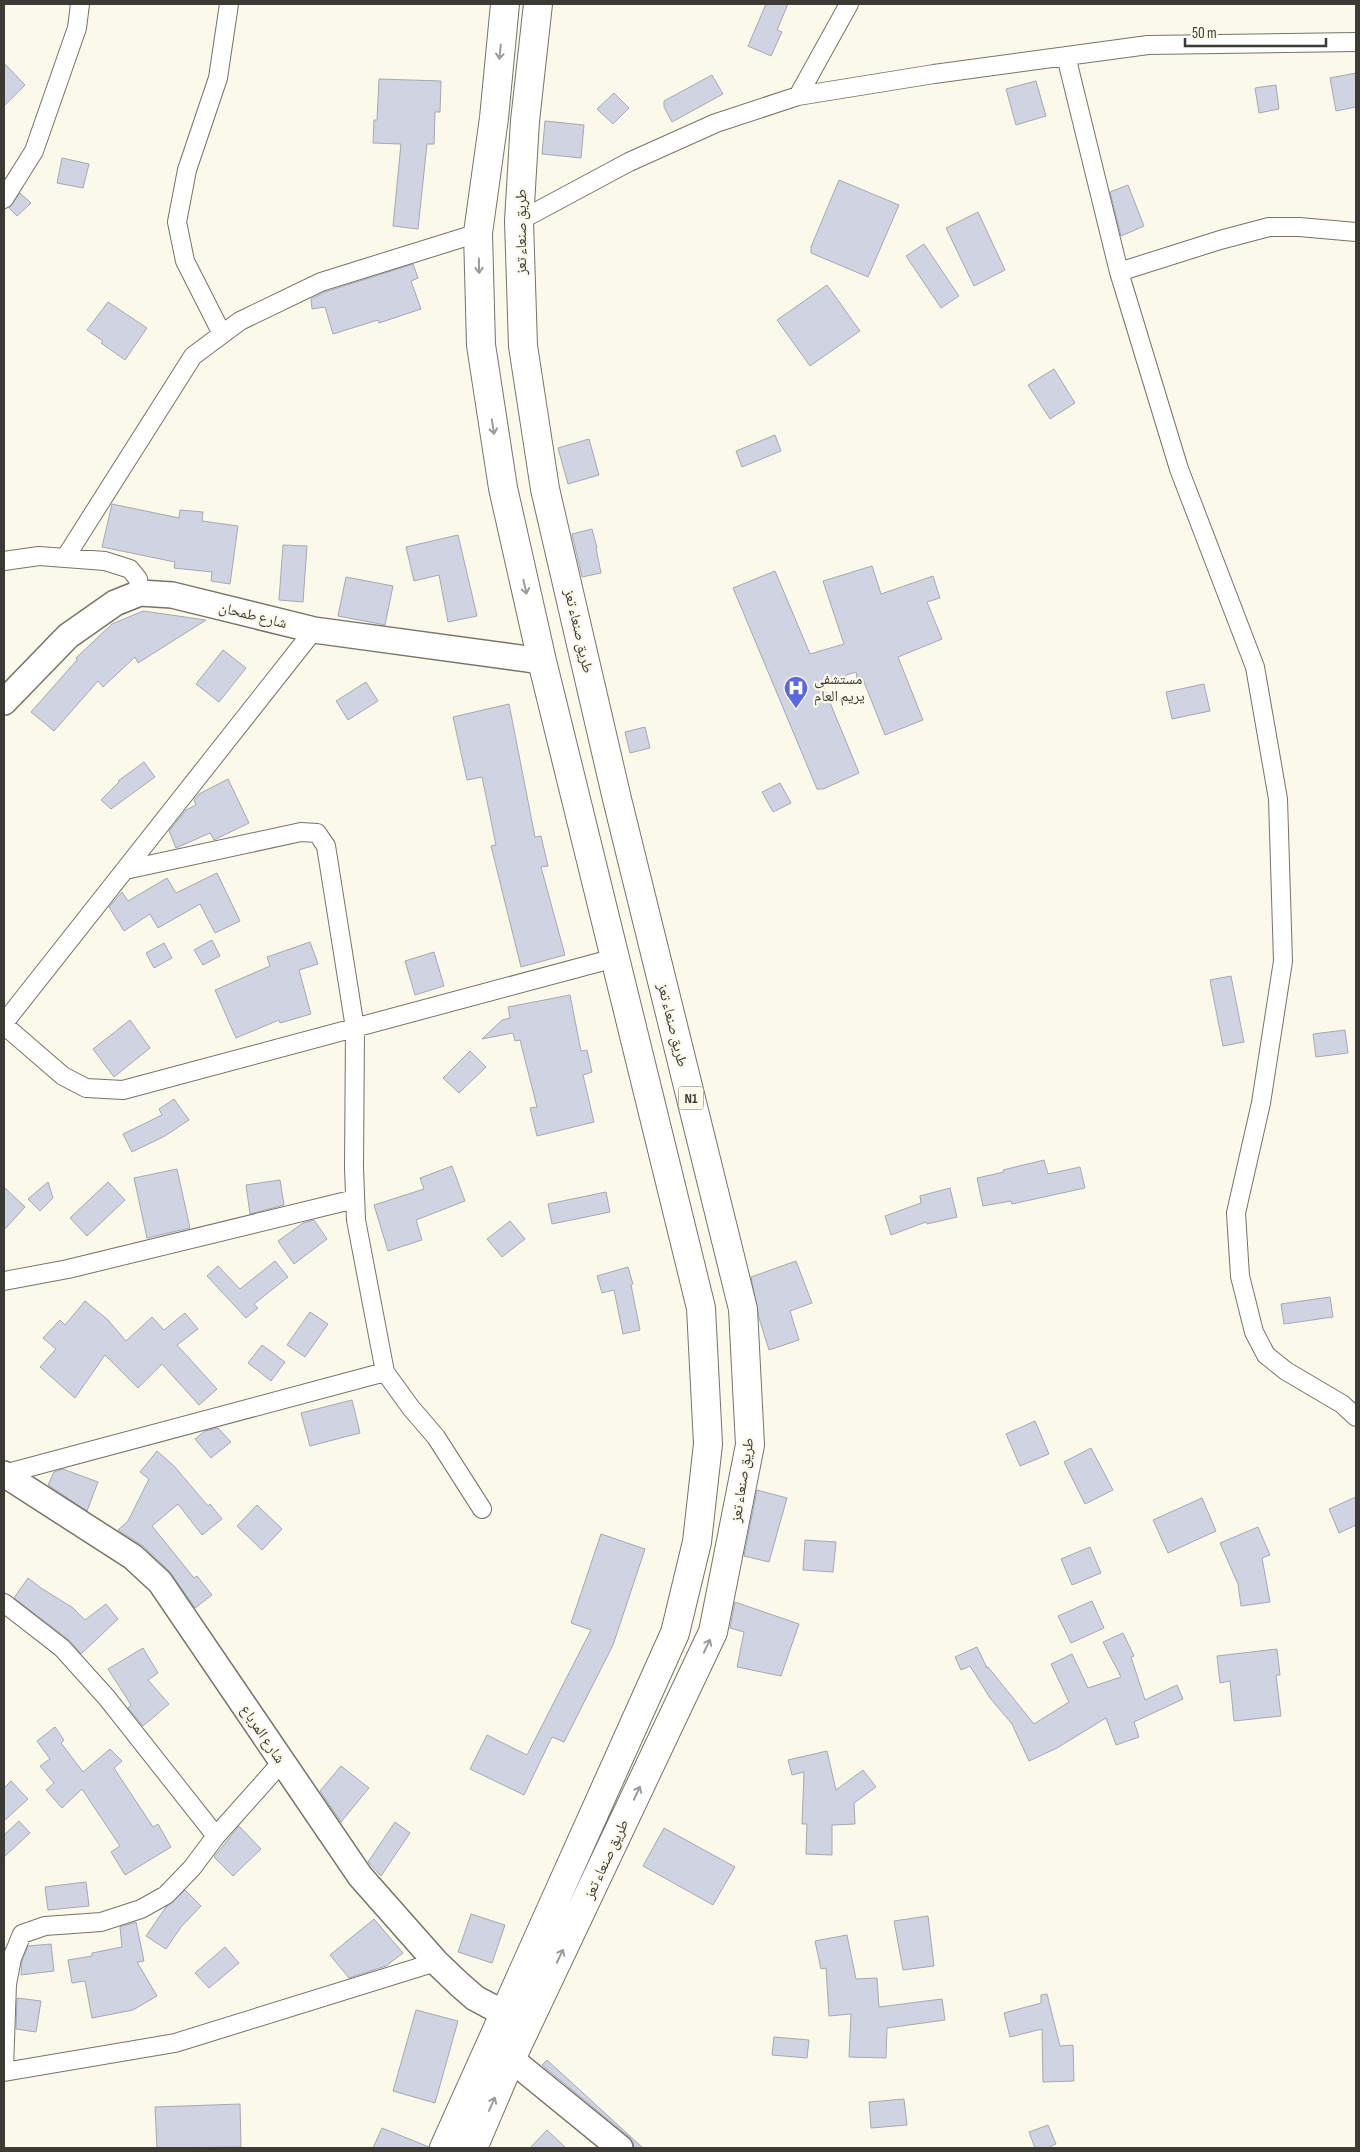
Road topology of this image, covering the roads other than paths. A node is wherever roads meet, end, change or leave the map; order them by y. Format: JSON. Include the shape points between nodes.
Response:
{"nodes":[{"id":1,"x":80,"y":4,"type":"edge"},
{"id":2,"x":229,"y":4,"type":"edge"},
{"id":3,"x":505,"y":4,"type":"edge"},
{"id":4,"x":538,"y":4,"type":"edge"},
{"id":5,"x":850,"y":4,"type":"edge"},
{"id":6,"x":1356,"y":42,"type":"edge"},
{"id":7,"x":1066,"y":56,"type":"junction"},
{"id":8,"x":798,"y":96,"type":"junction"},
{"id":9,"x":4,"y":199,"type":"edge"},
{"id":10,"x":519,"y":221,"type":"junction"},
{"id":11,"x":1356,"y":232,"type":"edge"},
{"id":12,"x":478,"y":233,"type":"junction"},
{"id":13,"x":1119,"y":272,"type":"junction"},
{"id":14,"x":222,"y":334,"type":"junction"},
{"id":15,"x":66,"y":558,"type":"junction"},
{"id":16,"x":4,"y":561,"type":"edge"},
{"id":17,"x":140,"y":593,"type":"junction"},
{"id":18,"x":314,"y":630,"type":"junction"},
{"id":19,"x":586,"y":656,"type":"junction"},
{"id":20,"x":542,"y":661,"type":"junction"},
{"id":21,"x":4,"y":702,"type":"edge"},
{"id":22,"x":125,"y":870,"type":"junction"},
{"id":23,"x":615,"y":958,"type":"junction"},
{"id":24,"x":4,"y":1024,"type":"edge"},
{"id":25,"x":355,"y":1028,"type":"junction"},
{"id":26,"x":355,"y":1199,"type":"junction"},
{"id":27,"x":4,"y":1281,"type":"edge"},
{"id":28,"x":385,"y":1372,"type":"junction"},
{"id":29,"x":1356,"y":1417,"type":"edge"},
{"id":30,"x":4,"y":1474,"type":"edge"},
{"id":31,"x":482,"y":1509,"type":"dead end"},
{"id":32,"x":4,"y":1604,"type":"edge"},
{"id":33,"x":282,"y":1762,"type":"junction"},
{"id":34,"x":216,"y":1836,"type":"junction"},
{"id":35,"x":436,"y":1962,"type":"junction"},
{"id":36,"x":6,"y":1984,"type":"edge"},
{"id":37,"x":504,"y":2014,"type":"junction"},
{"id":38,"x":502,"y":2052,"type":"junction"},
{"id":39,"x":4,"y":2068,"type":"edge"},
{"id":40,"x":4,"y":2072,"type":"edge"},
{"id":41,"x":444,"y":2148,"type":"edge"},
{"id":42,"x":473,"y":2148,"type":"edge"},
{"id":43,"x":620,"y":2148,"type":"edge"}],
"edges":[{"from":1,"to":9,"type":"street","via":[[77,28],[34,151]]},
{"from":2,"to":14,"type":"street","via":[[218,78],[188,170],[177,222],[185,261]]},
{"from":3,"to":12,"type":"highway","name":"طريق صنعاء تعز","number":"N1","one_way":true},
{"from":4,"to":10,"type":"highway","name":"طريق صنعاء تعز","number":"N1","via":[[525,121]]},
{"from":5,"to":8,"type":"street"},
{"from":6,"to":7,"type":"street","via":[[1148,45]]},
{"from":7,"to":8,"type":"street"},
{"from":7,"to":13,"type":"street"},
{"from":8,"to":10,"type":"street","via":[[716,124],[638,158]]},
{"from":10,"to":19,"type":"highway","name":"طريق صنعاء تعز","number":"N1","via":[[524,355],[545,489]]},
{"from":11,"to":13,"type":"street","via":[[1269,227]]},
{"from":12,"to":14,"type":"street","via":[[321,282],[240,321]]},
{"from":12,"to":20,"type":"highway","name":"طريق صنعاء تعز","number":"N1","one_way":true,"via":[[481,345],[503,488]]},
{"from":13,"to":29,"type":"street","via":[[1179,469],[1255,667],[1278,799],[1282,962],[1261,1103],[1236,1213],[1240,1276],[1254,1332],[1266,1355],[1286,1371],[1342,1404]]},
{"from":14,"to":15,"type":"street","via":[[193,356]]},
{"from":15,"to":16,"type":"street","via":[[39,556]]},
{"from":15,"to":17,"type":"street","via":[[105,561],[130,569],[138,579]]},
{"from":17,"to":18,"type":"street","name":"شارع طمحان","via":[[172,595]]},
{"from":17,"to":21,"type":"street","name":"شارع طمحان","via":[[116,603],[68,636]]},
{"from":18,"to":20,"type":"street","name":"شارع طمحان"},
{"from":18,"to":22,"type":"street"},
{"from":19,"to":20,"type":"highway"},
{"from":38,"to":19,"type":"highway","name":"طريق صنعاء تعز","number":"N1","one_way":true,"via":[[713,1632],[750,1445],[743,1308]]},
{"from":20,"to":23,"type":"highway","name":"طريق صنعاء تعز","number":"N1"},
{"from":22,"to":24,"type":"street"},
{"from":22,"to":25,"type":"street","via":[[302,832],[317,833],[326,846]]},
{"from":23,"to":25,"type":"street"},
{"from":23,"to":37,"type":"highway","name":"طريق صنعاء تعز","number":"N1","via":[[701,1308],[707,1454],[697,1542],[675,1633]]},
{"from":24,"to":25,"type":"street","via":[[63,1076],[86,1088],[124,1090]]},
{"from":25,"to":26,"type":"street"},
{"from":26,"to":27,"type":"street","via":[[68,1269]]},
{"from":26,"to":28,"type":"street","via":[[356,1220]]},
{"from":28,"to":30,"type":"street"},
{"from":28,"to":31,"type":"street","via":[[436,1437]]},
{"from":30,"to":33,"type":"street","name":"شارع المرباع","via":[[133,1557],[160,1582]]},
{"from":32,"to":34,"type":"street","via":[[62,1648],[107,1698]]},
{"from":33,"to":34,"type":"street"},
{"from":33,"to":35,"type":"street","name":"شارع المرباع","via":[[360,1876]]},
{"from":34,"to":36,"type":"street","via":[[166,1895],[141,1909],[101,1922],[45,1926],[22,1934]]},
{"from":35,"to":37,"type":"street","name":"شارع المرباع","via":[[475,1998]]},
{"from":35,"to":40,"type":"street","via":[[175,2043]]},
{"from":36,"to":39,"type":"street"},
{"from":37,"to":38,"type":"highway","name":"طريق صنعاء تعز","number":"N1"},
{"from":38,"to":41,"type":"highway","name":"طريق صنعاء تعز","number":"N1"},
{"from":42,"to":38,"type":"highway","name":"طريق صنعاء تعز","number":"N1","one_way":true},
{"from":38,"to":43,"type":"street"}]}
